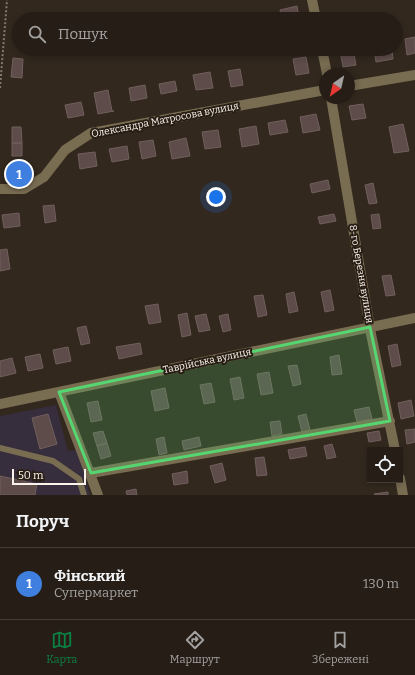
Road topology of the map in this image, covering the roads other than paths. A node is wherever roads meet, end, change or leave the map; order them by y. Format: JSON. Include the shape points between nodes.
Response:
{"nodes":[{"id":1,"x":312,"y":0,"type":"edge"},
{"id":2,"x":315,"y":12,"type":"edge"},
{"id":3,"x":323,"y":56,"type":"edge"},
{"id":4,"x":326,"y":68,"type":"edge"},
{"id":5,"x":415,"y":75,"type":"edge"},
{"id":6,"x":355,"y":85,"type":"edge"},
{"id":7,"x":319,"y":91,"type":"edge"},
{"id":8,"x":332,"y":104,"type":"edge"},
{"id":9,"x":0,"y":189,"type":"edge"},
{"id":10,"x":415,"y":318,"type":"edge"},
{"id":11,"x":370,"y":327,"type":"junction"},
{"id":12,"x":59,"y":392,"type":"junction"},
{"id":13,"x":0,"y":404,"type":"edge"},
{"id":14,"x":390,"y":421,"type":"junction"},
{"id":15,"x":394,"y":447,"type":"edge"},
{"id":16,"x":0,"y":448,"type":"edge"},
{"id":17,"x":91,"y":473,"type":"junction"},
{"id":18,"x":401,"y":483,"type":"edge"},
{"id":19,"x":84,"y":495,"type":"edge"},
{"id":20,"x":98,"y":495,"type":"edge"},
{"id":21,"x":403,"y":495,"type":"edge"}],
"edges":[{"from":1,"to":2,"type":"street"},
{"from":3,"to":4,"type":"street"},
{"from":5,"to":6,"type":"street"},
{"from":7,"to":9,"type":"street","name":"Олександра Матросова вулиця","via":[[91,133],[65,150],[44,176],[24,189]]},
{"from":8,"to":11,"type":"street","name":"8-го Березня вулиця"},
{"from":10,"to":11,"type":"street","name":"Таврійська вулиця"},
{"from":11,"to":12,"type":"street","name":"Таврійська вулиця"},
{"from":11,"to":14,"type":"street","name":"8-го Березня вулиця"},
{"from":12,"to":13,"type":"street","name":"Таврійська вулиця"},
{"from":12,"to":17,"type":"street"},
{"from":14,"to":15,"type":"street","name":"8-го Березня вулиця"},
{"from":14,"to":17,"type":"street"},
{"from":16,"to":19,"type":"lane","via":[[52,461],[79,479]]},
{"from":17,"to":20,"type":"street"},
{"from":18,"to":21,"type":"street"}]}
